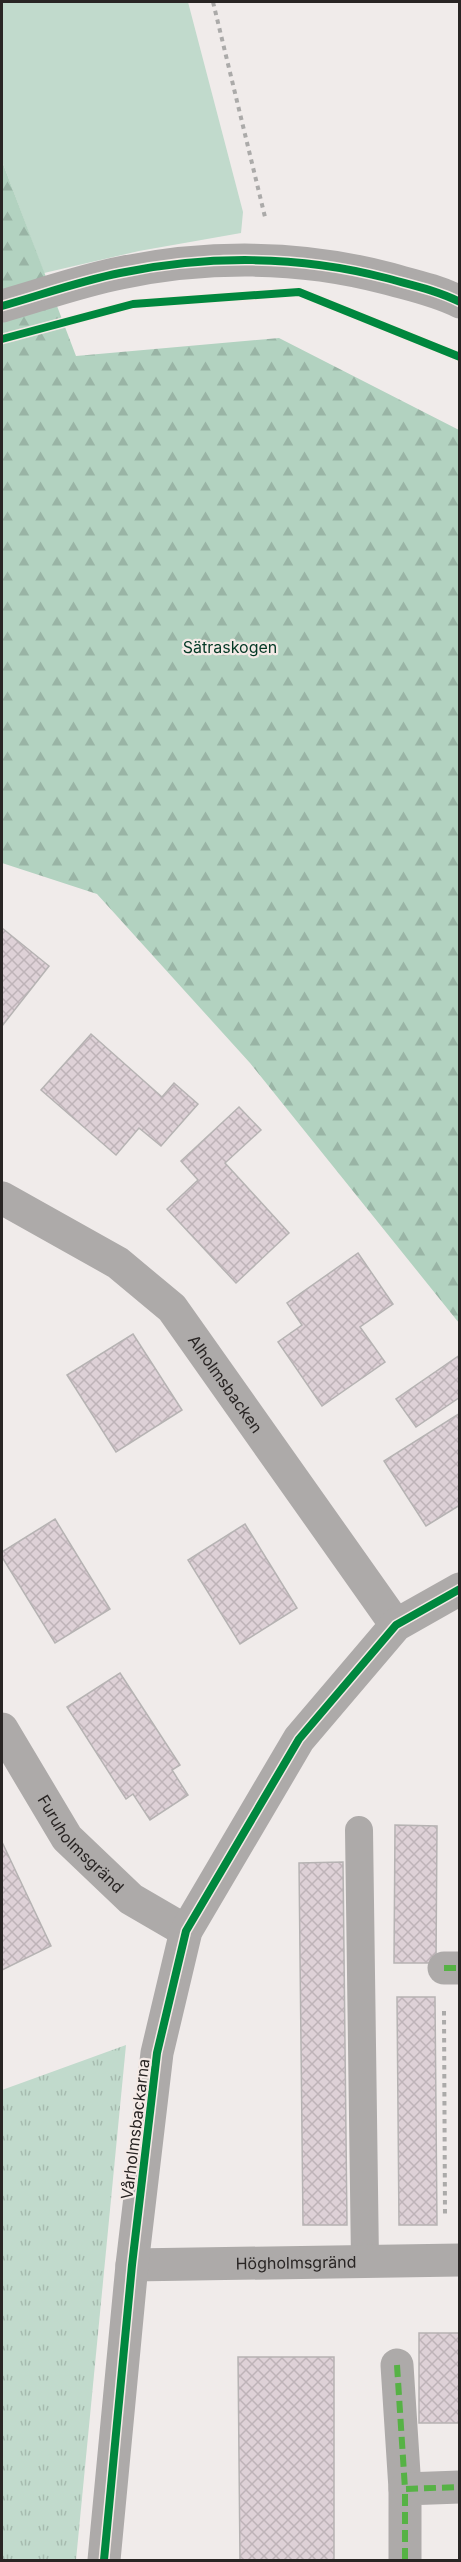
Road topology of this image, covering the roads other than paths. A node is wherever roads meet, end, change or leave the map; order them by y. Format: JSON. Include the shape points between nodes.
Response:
{"nodes":[{"id":1,"x":459,"y":302,"type":"edge"},
{"id":2,"x":2,"y":306,"type":"edge"},
{"id":3,"x":2,"y":1198,"type":"edge"},
{"id":4,"x":459,"y":1589,"type":"edge"},
{"id":5,"x":396,"y":1625,"type":"junction"},
{"id":6,"x":2,"y":1729,"type":"edge"},
{"id":7,"x":359,"y":1830,"type":"dead end"},
{"id":8,"x":186,"y":1931,"type":"junction"},
{"id":9,"x":365,"y":2260,"type":"junction"},
{"id":10,"x":453,"y":2260,"type":"edge"},
{"id":11,"x":132,"y":2265,"type":"junction"},
{"id":12,"x":397,"y":2365,"type":"dead end"},
{"id":13,"x":459,"y":2487,"type":"edge"},
{"id":14,"x":405,"y":2489,"type":"junction"},
{"id":15,"x":104,"y":2560,"type":"edge"},
{"id":16,"x":405,"y":2560,"type":"edge"}],
"edges":[{"from":1,"to":2,"type":"street","via":[[444,294],[353,269],[275,260],[194,260],[118,273]]},
{"from":3,"to":5,"type":"street","name":"Alholmsbacken","via":[[118,1263],[172,1308]]},
{"from":4,"to":5,"type":"street","name":"Vårholmsbackarna"},
{"from":5,"to":8,"type":"street","name":"Vårholmsbackarna","via":[[299,1739]]},
{"from":6,"to":8,"type":"street","name":"Furuholmsgränd","via":[[67,1838],[131,1899]]},
{"from":7,"to":9,"type":"lane"},
{"from":8,"to":11,"type":"street","name":"Vårholmsbackarna","via":[[157,2053]]},
{"from":9,"to":10,"type":"street","name":"Högholmsgränd"},
{"from":9,"to":11,"type":"street","name":"Högholmsgränd"},
{"from":11,"to":15,"type":"street","name":"Vårholmsbackarna"},
{"from":12,"to":14,"type":"street"},
{"from":13,"to":14,"type":"street"},
{"from":14,"to":16,"type":"street"}]}
